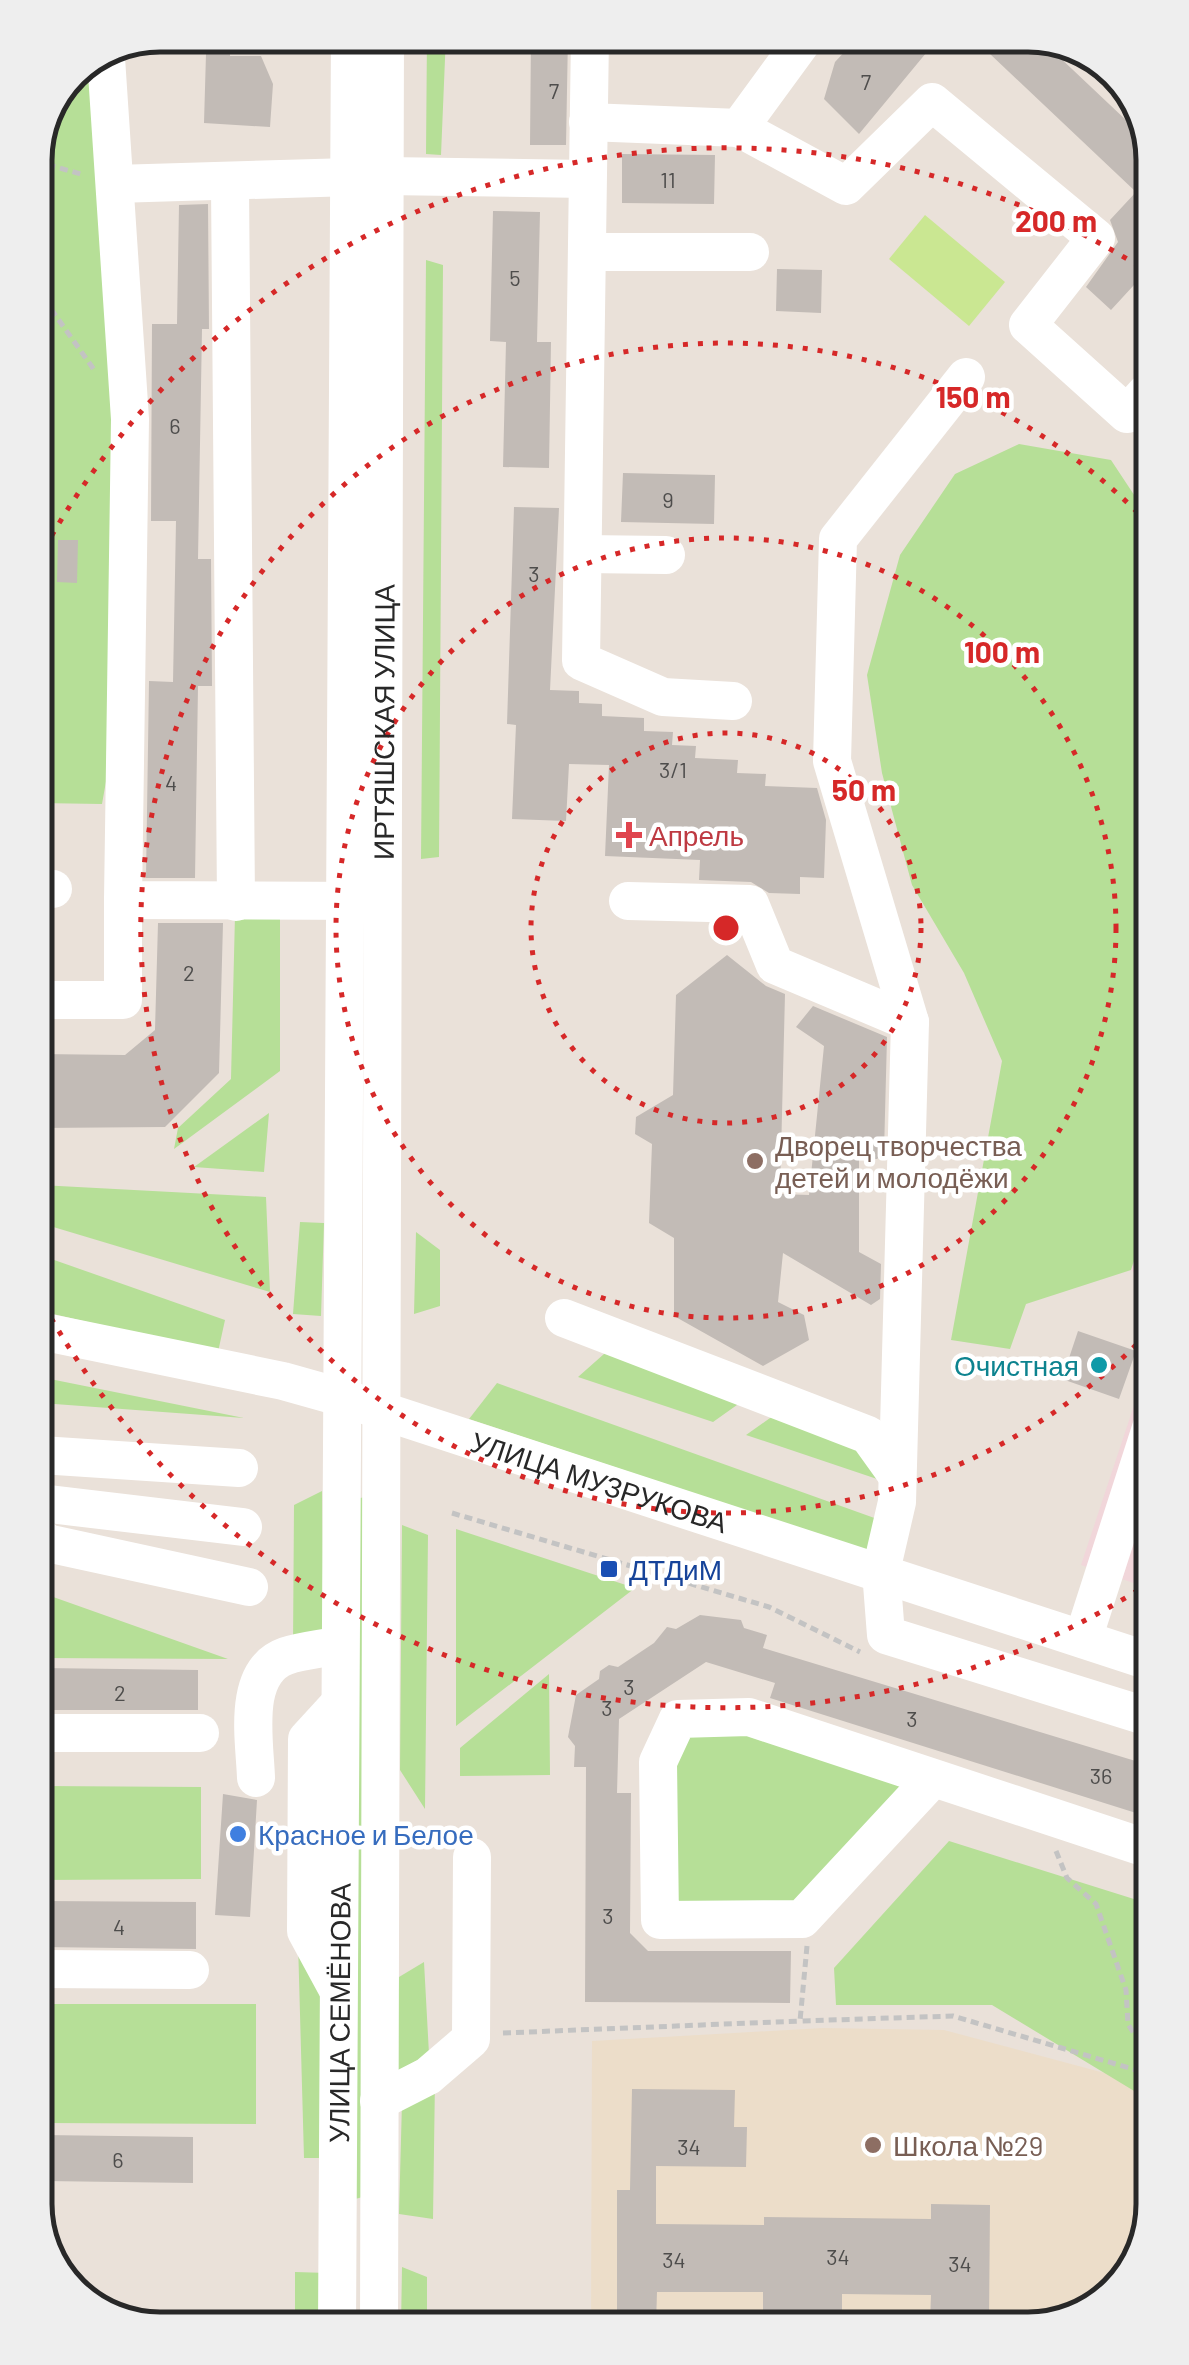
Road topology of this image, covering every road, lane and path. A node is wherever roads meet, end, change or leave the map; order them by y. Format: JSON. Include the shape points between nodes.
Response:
{"nodes":[{"id":1,"x":352,"y":53,"type":"edge"},
{"id":2,"x":383,"y":53,"type":"edge"},
{"id":3,"x":590,"y":53,"type":"edge"},
{"id":4,"x":794,"y":53,"type":"edge"},
{"id":5,"x":107,"y":67,"type":"edge"},
{"id":6,"x":588,"y":122,"type":"junction"},
{"id":7,"x":739,"y":128,"type":"junction"},
{"id":8,"x":53,"y":166,"type":"edge"},
{"id":9,"x":368,"y":177,"type":"junction"},
{"id":10,"x":587,"y":179,"type":"junction"},
{"id":11,"x":116,"y":184,"type":"junction"},
{"id":12,"x":230,"y":184,"type":"junction"},
{"id":13,"x":588,"y":252,"type":"junction"},
{"id":14,"x":750,"y":252,"type":"dead end"},
{"id":15,"x":53,"y":312,"type":"edge"},
{"id":16,"x":98,"y":376,"type":"dead end"},
{"id":17,"x":966,"y":377,"type":"dead end"},
{"id":18,"x":1136,"y":404,"type":"edge"},
{"id":19,"x":583,"y":554,"type":"junction"},
{"id":20,"x":666,"y":556,"type":"dead end"},
{"id":21,"x":732,"y":701,"type":"dead end"},
{"id":22,"x":123,"y":900,"type":"junction"},
{"id":23,"x":383,"y":900,"type":"junction"},
{"id":24,"x":345,"y":901,"type":"junction"},
{"id":25,"x":628,"y":901,"type":"dead end"},
{"id":26,"x":236,"y":902,"type":"junction"},
{"id":27,"x":53,"y":1000,"type":"edge"},
{"id":28,"x":910,"y":1022,"type":"junction"},
{"id":29,"x":564,"y":1318,"type":"dead end"},
{"id":30,"x":53,"y":1334,"type":"edge"},
{"id":31,"x":340,"y":1397,"type":"junction"},
{"id":32,"x":381,"y":1410,"type":"junction"},
{"id":33,"x":53,"y":1456,"type":"edge"},
{"id":34,"x":239,"y":1468,"type":"dead end"},
{"id":35,"x":1136,"y":1472,"type":"edge"},
{"id":36,"x":896,"y":1474,"type":"junction"},
{"id":37,"x":53,"y":1505,"type":"edge"},
{"id":38,"x":452,"y":1513,"type":"dead end"},
{"id":39,"x":243,"y":1527,"type":"dead end"},
{"id":40,"x":53,"y":1544,"type":"edge"},
{"id":41,"x":881,"y":1571,"type":"junction"},
{"id":42,"x":249,"y":1587,"type":"dead end"},
{"id":43,"x":1083,"y":1639,"type":"junction"},
{"id":44,"x":340,"y":1645,"type":"junction"},
{"id":45,"x":871,"y":1657,"type":"dead end"},
{"id":46,"x":1136,"y":1657,"type":"edge"},
{"id":47,"x":340,"y":1704,"type":"junction"},
{"id":48,"x":1136,"y":1713,"type":"edge"},
{"id":49,"x":200,"y":1733,"type":"dead end"},
{"id":50,"x":53,"y":1734,"type":"edge"},
{"id":51,"x":256,"y":1778,"type":"dead end"},
{"id":52,"x":933,"y":1778,"type":"junction"},
{"id":53,"x":1040,"y":1814,"type":"junction"},
{"id":54,"x":307,"y":1823,"type":"junction"},
{"id":55,"x":1136,"y":1845,"type":"edge"},
{"id":56,"x":472,"y":1857,"type":"dead end"},
{"id":57,"x":340,"y":1866,"type":"junction"},
{"id":58,"x":808,"y":1929,"type":"dead end"},
{"id":59,"x":53,"y":1969,"type":"edge"},
{"id":60,"x":190,"y":1970,"type":"dead end"},
{"id":61,"x":339,"y":1991,"type":"junction"},
{"id":62,"x":800,"y":2021,"type":"junction"},
{"id":63,"x":485,"y":2033,"type":"dead end"},
{"id":64,"x":1136,"y":2037,"type":"edge"},
{"id":65,"x":1136,"y":2070,"type":"edge"},
{"id":66,"x":379,"y":2101,"type":"junction"},
{"id":67,"x":338,"y":2250,"type":"junction"},
{"id":68,"x":378,"y":2256,"type":"junction"},
{"id":69,"x":338,"y":2312,"type":"edge"},
{"id":70,"x":379,"y":2312,"type":"edge"}],
"edges":[{"from":1,"to":9,"type":"street","name":"ИРТЯШСКАЯ УЛИЦА"},
{"from":2,"to":9,"type":"street","name":"ИРТЯШСКАЯ УЛИЦА"},
{"from":3,"to":6,"type":"street"},
{"from":4,"to":7,"type":"street"},
{"from":5,"to":11,"type":"street"},
{"from":6,"to":7,"type":"street"},
{"from":6,"to":10,"type":"street"},
{"from":7,"to":18,"type":"street","via":[[846,186],[932,102],[1096,238],[1028,326],[1127,414]]},
{"from":8,"to":11,"type":"path"},
{"from":9,"to":10,"type":"street"},
{"from":9,"to":12,"type":"street"},
{"from":9,"to":23,"type":"street","name":"ИРТЯШСКАЯ УЛИЦА"},
{"from":9,"to":24,"type":"street","name":"ИРТЯШСКАЯ УЛИЦА"},
{"from":10,"to":13,"type":"street"},
{"from":11,"to":12,"type":"street"},
{"from":11,"to":22,"type":"street","via":[[130,419]]},
{"from":12,"to":26,"type":"street"},
{"from":13,"to":14,"type":"street"},
{"from":13,"to":19,"type":"street"},
{"from":15,"to":16,"type":"path"},
{"from":17,"to":28,"type":"street","via":[[838,539],[832,761]]},
{"from":19,"to":20,"type":"street"},
{"from":19,"to":21,"type":"street","via":[[582,660],[663,697]]},
{"from":22,"to":26,"type":"street"},
{"from":22,"to":27,"type":"street","via":[[123,1000]]},
{"from":23,"to":24,"type":"street"},
{"from":23,"to":32,"type":"street","name":"ИРТЯШСКАЯ УЛИЦА"},
{"from":24,"to":26,"type":"street"},
{"from":24,"to":31,"type":"street","name":"ИРТЯШСКАЯ УЛИЦА"},
{"from":25,"to":28,"type":"street","via":[[750,904],[775,965]]},
{"from":28,"to":36,"type":"street"},
{"from":29,"to":36,"type":"street","via":[[868,1435]]},
{"from":30,"to":31,"type":"street","name":"УЛИЦА МУЗРУКОВА"},
{"from":31,"to":32,"type":"street","name":"УЛИЦА МУЗРУКОВА"},
{"from":31,"to":44,"type":"street","name":"УЛИЦА СЕМЁНОВА"},
{"from":32,"to":41,"type":"street","name":"УЛИЦА МУЗРУКОВА"},
{"from":32,"to":66,"type":"street","name":"УЛИЦА СЕМЁНОВА"},
{"from":33,"to":34,"type":"street"},
{"from":35,"to":43,"type":"street"},
{"from":36,"to":41,"type":"street","via":[[898,1502]]},
{"from":37,"to":39,"type":"street"},
{"from":38,"to":45,"type":"path","via":[[769,1607]]},
{"from":40,"to":42,"type":"street"},
{"from":41,"to":43,"type":"street","name":"УЛИЦА МУЗРУКОВА"},
{"from":41,"to":48,"type":"street","via":[[886,1635]]},
{"from":43,"to":46,"type":"street","name":"УЛИЦА МУЗРУКОВА"},
{"from":44,"to":47,"type":"street","name":"УЛИЦА СЕМЁНОВА"},
{"from":44,"to":51,"type":"street","via":[[282,1657],[260,1680],[254,1700]]},
{"from":47,"to":54,"type":"street","via":[[308,1739]]},
{"from":47,"to":57,"type":"street","name":"УЛИЦА СЕМЁНОВА"},
{"from":49,"to":50,"type":"street"},
{"from":52,"to":52,"type":"street","via":[[749,1717],[678,1719],[658,1762],[660,1920],[802,1920]]},
{"from":52,"to":53,"type":"street"},
{"from":53,"to":55,"type":"street"},
{"from":53,"to":64,"type":"path","via":[[1067,1878],[1096,1904]]},
{"from":54,"to":57,"type":"street"},
{"from":54,"to":61,"type":"street","via":[[306,1931]]},
{"from":56,"to":66,"type":"street","via":[[471,2039],[428,2076]]},
{"from":57,"to":61,"type":"street","name":"УЛИЦА СЕМЁНОВА"},
{"from":58,"to":62,"type":"path"},
{"from":59,"to":60,"type":"street"},
{"from":61,"to":67,"type":"street","name":"УЛИЦА СЕМЁНОВА"},
{"from":62,"to":63,"type":"path"},
{"from":62,"to":65,"type":"path","via":[[953,2016]]},
{"from":66,"to":68,"type":"street","name":"УЛИЦА СЕМЁНОВА"},
{"from":67,"to":68,"type":"street"},
{"from":67,"to":69,"type":"street","name":"УЛИЦА СЕМЁНОВА"},
{"from":68,"to":70,"type":"street","name":"УЛИЦА СЕМЁНОВА"}]}
